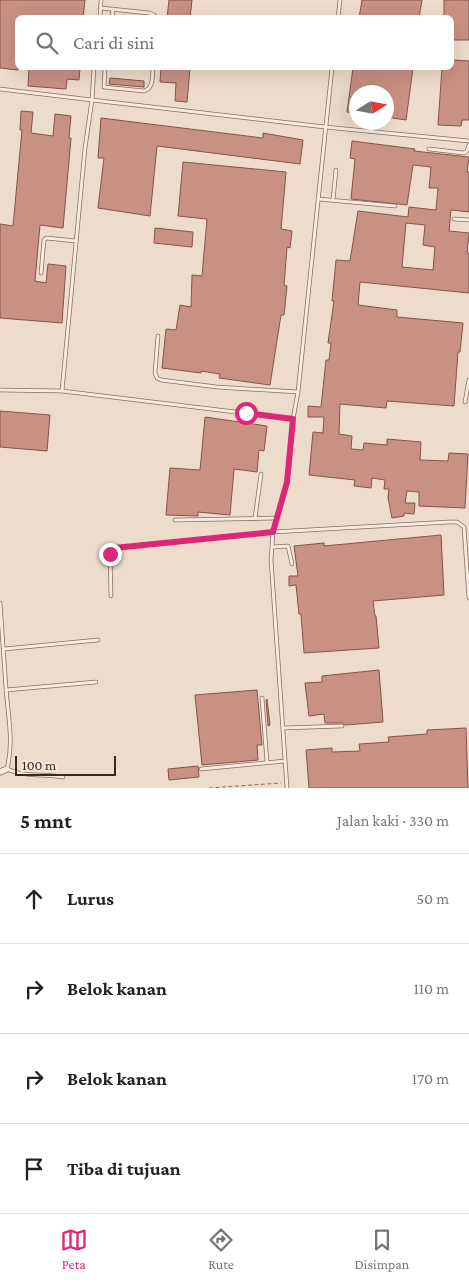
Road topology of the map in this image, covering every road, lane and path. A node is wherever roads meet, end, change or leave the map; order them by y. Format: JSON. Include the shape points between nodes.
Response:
{"nodes":[{"id":1,"x":102,"y":0,"type":"edge"},
{"id":2,"x":340,"y":0,"type":"edge"},
{"id":3,"x":101,"y":8,"type":"junction"},
{"id":4,"x":112,"y":9,"type":"junction"},
{"id":5,"x":100,"y":15,"type":"edge"},
{"id":6,"x":112,"y":15,"type":"edge"},
{"id":7,"x":154,"y":15,"type":"edge"},
{"id":8,"x":338,"y":15,"type":"edge"},
{"id":9,"x":94,"y":70,"type":"edge"},
{"id":10,"x":106,"y":70,"type":"edge"},
{"id":11,"x":153,"y":70,"type":"edge"},
{"id":12,"x":332,"y":70,"type":"edge"},
{"id":13,"x":0,"y":89,"type":"edge"},
{"id":14,"x":92,"y":100,"type":"junction"},
{"id":15,"x":325,"y":127,"type":"junction"},
{"id":16,"x":469,"y":141,"type":"edge"},
{"id":17,"x":469,"y":145,"type":"edge"},
{"id":18,"x":429,"y":149,"type":"dead end"},
{"id":19,"x":336,"y":170,"type":"dead end"},
{"id":20,"x":318,"y":199,"type":"junction"},
{"id":21,"x":333,"y":200,"type":"junction"},
{"id":22,"x":395,"y":206,"type":"dead end"},
{"id":23,"x":454,"y":219,"type":"dead end"},
{"id":24,"x":469,"y":220,"type":"edge"},
{"id":25,"x":76,"y":241,"type":"junction"},
{"id":26,"x":40,"y":273,"type":"dead end"},
{"id":27,"x":158,"y":336,"type":"dead end"},
{"id":28,"x":469,"y":380,"type":"edge"},
{"id":29,"x":0,"y":390,"type":"edge"},
{"id":30,"x":62,"y":391,"type":"junction"},
{"id":31,"x":298,"y":392,"type":"junction"},
{"id":32,"x":465,"y":402,"type":"dead end"},
{"id":33,"x":293,"y":419,"type":"junction"},
{"id":34,"x":261,"y":474,"type":"dead end"},
{"id":35,"x":255,"y":518,"type":"junction"},
{"id":36,"x":277,"y":518,"type":"junction"},
{"id":37,"x":175,"y":520,"type":"dead end"},
{"id":38,"x":273,"y":532,"type":"junction"},
{"id":39,"x":272,"y":547,"type":"junction"},
{"id":40,"x":292,"y":564,"type":"dead end"},
{"id":41,"x":468,"y":583,"type":"edge"},
{"id":42,"x":110,"y":596,"type":"dead end"},
{"id":43,"x":469,"y":598,"type":"edge"},
{"id":44,"x":0,"y":603,"type":"edge"},
{"id":45,"x":98,"y":640,"type":"dead end"},
{"id":46,"x":4,"y":648,"type":"junction"},
{"id":47,"x":96,"y":682,"type":"dead end"},
{"id":48,"x":6,"y":690,"type":"junction"},
{"id":49,"x":262,"y":698,"type":"dead end"},
{"id":50,"x":342,"y":726,"type":"dead end"},
{"id":51,"x":283,"y":728,"type":"junction"},
{"id":52,"x":286,"y":761,"type":"junction"},
{"id":53,"x":267,"y":762,"type":"junction"},
{"id":54,"x":7,"y":769,"type":"junction"},
{"id":55,"x":201,"y":769,"type":"dead end"},
{"id":56,"x":0,"y":772,"type":"edge"},
{"id":57,"x":64,"y":778,"type":"dead end"},
{"id":58,"x":287,"y":782,"type":"junction"},
{"id":59,"x":209,"y":788,"type":"edge"},
{"id":60,"x":287,"y":788,"type":"edge"}],
"edges":[{"from":1,"to":3,"type":"lane"},
{"from":2,"to":8,"type":"lane"},
{"from":3,"to":4,"type":"lane"},
{"from":3,"to":5,"type":"lane"},
{"from":4,"to":6,"type":"lane"},
{"from":4,"to":7,"type":"lane"},
{"from":9,"to":14,"type":"lane"},
{"from":10,"to":11,"type":"lane","via":[[104,88],[144,91],[152,85]]},
{"from":12,"to":15,"type":"lane"},
{"from":13,"to":14,"type":"lane"},
{"from":14,"to":15,"type":"lane"},
{"from":14,"to":25,"type":"lane"},
{"from":15,"to":16,"type":"lane"},
{"from":15,"to":20,"type":"lane"},
{"from":17,"to":18,"type":"lane","via":[[464,153]]},
{"from":19,"to":21,"type":"lane"},
{"from":20,"to":21,"type":"lane"},
{"from":20,"to":31,"type":"lane"},
{"from":21,"to":22,"type":"lane"},
{"from":23,"to":24,"type":"lane"},
{"from":25,"to":26,"type":"lane","via":[[46,238]]},
{"from":25,"to":30,"type":"lane"},
{"from":27,"to":31,"type":"lane","via":[[155,373],[161,380]]},
{"from":28,"to":32,"type":"lane"},
{"from":29,"to":30,"type":"lane"},
{"from":30,"to":33,"type":"lane"},
{"from":31,"to":33,"type":"lane"},
{"from":33,"to":36,"type":"lane","via":[[287,482]]},
{"from":34,"to":35,"type":"lane"},
{"from":35,"to":36,"type":"lane"},
{"from":35,"to":37,"type":"lane"},
{"from":36,"to":38,"type":"lane"},
{"from":38,"to":39,"type":"lane"},
{"from":38,"to":41,"type":"lane","via":[[457,522],[464,527]]},
{"from":38,"to":42,"type":"lane","via":[[114,548],[110,554]]},
{"from":39,"to":40,"type":"lane","via":[[288,546]]},
{"from":39,"to":51,"type":"lane"},
{"from":41,"to":43,"type":"lane"},
{"from":44,"to":46,"type":"lane"},
{"from":45,"to":46,"type":"lane"},
{"from":46,"to":48,"type":"lane"},
{"from":47,"to":48,"type":"lane"},
{"from":48,"to":54,"type":"lane","via":[[11,734]]},
{"from":49,"to":53,"type":"lane"},
{"from":50,"to":51,"type":"lane"},
{"from":51,"to":52,"type":"lane"},
{"from":52,"to":53,"type":"lane"},
{"from":52,"to":58,"type":"lane"},
{"from":53,"to":55,"type":"lane"},
{"from":54,"to":56,"type":"street"},
{"from":54,"to":57,"type":"lane"},
{"from":58,"to":59,"type":"path"},
{"from":58,"to":60,"type":"lane"}]}
